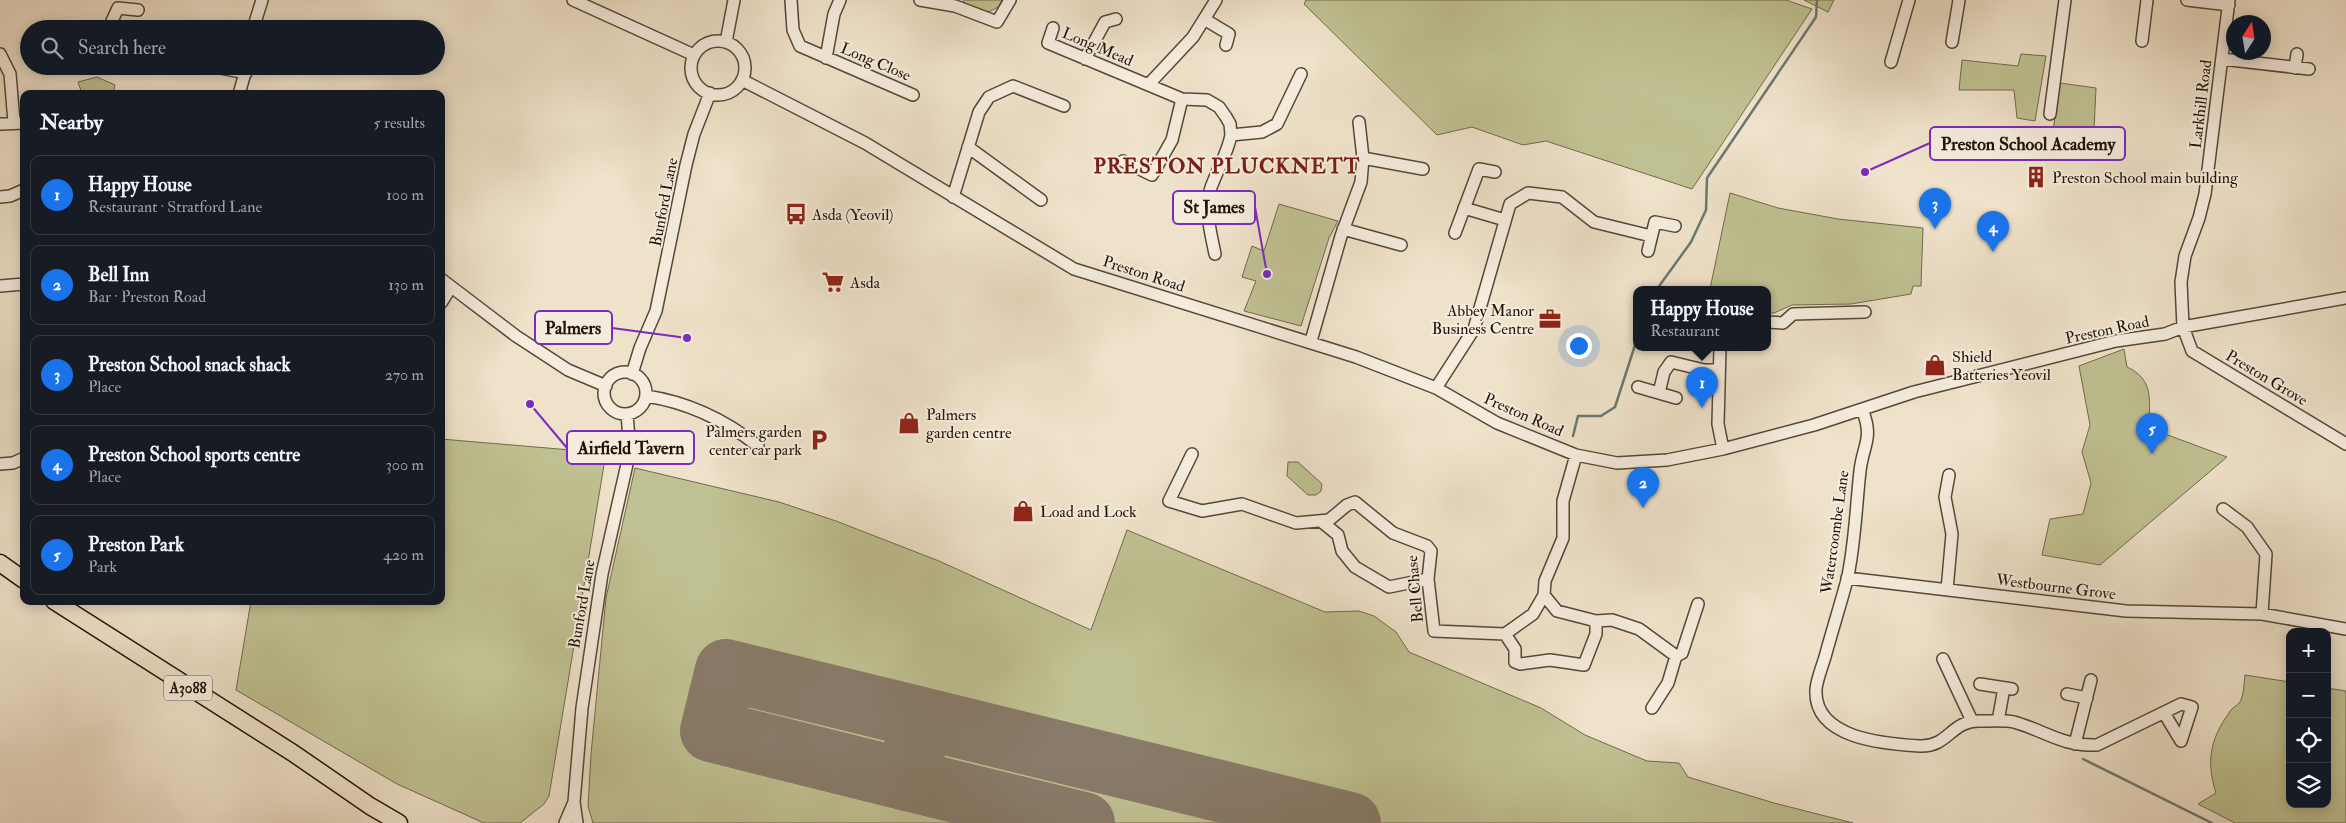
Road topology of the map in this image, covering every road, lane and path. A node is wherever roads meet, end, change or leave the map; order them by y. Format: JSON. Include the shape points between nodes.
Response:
{"nodes":[{"id":1,"x":262,"y":0,"type":"edge"},
{"id":2,"x":573,"y":0,"type":"edge"},
{"id":3,"x":734,"y":0,"type":"edge"},
{"id":4,"x":791,"y":0,"type":"edge"},
{"id":5,"x":840,"y":0,"type":"edge"},
{"id":6,"x":920,"y":0,"type":"edge"},
{"id":7,"x":1010,"y":0,"type":"edge"},
{"id":8,"x":1216,"y":0,"type":"edge"},
{"id":9,"x":1910,"y":0,"type":"edge"},
{"id":10,"x":1959,"y":0,"type":"edge"},
{"id":11,"x":2065,"y":0,"type":"edge"},
{"id":12,"x":2147,"y":0,"type":"edge"},
{"id":13,"x":2187,"y":0,"type":"edge"},
{"id":14,"x":2229,"y":2,"type":"edge"},
{"id":15,"x":138,"y":10,"type":"dead end"},
{"id":16,"x":1116,"y":19,"type":"dead end"},
{"id":17,"x":1204,"y":19,"type":"junction"},
{"id":18,"x":114,"y":20,"type":"edge"},
{"id":19,"x":256,"y":20,"type":"edge"},
{"id":20,"x":1053,"y":28,"type":"dead end"},
{"id":21,"x":2142,"y":41,"type":"dead end"},
{"id":22,"x":726,"y":42,"type":"junction"},
{"id":23,"x":1952,"y":42,"type":"dead end"},
{"id":24,"x":1226,"y":45,"type":"dead end"},
{"id":25,"x":0,"y":54,"type":"edge"},
{"id":26,"x":2297,"y":54,"type":"dead end"},
{"id":27,"x":694,"y":55,"type":"junction"},
{"id":28,"x":826,"y":58,"type":"junction"},
{"id":29,"x":2222,"y":59,"type":"junction"},
{"id":30,"x":1085,"y":60,"type":"junction"},
{"id":31,"x":1891,"y":62,"type":"dead end"},
{"id":32,"x":2295,"y":68,"type":"junction"},
{"id":33,"x":2309,"y":69,"type":"dead end"},
{"id":34,"x":1301,"y":74,"type":"dead end"},
{"id":35,"x":245,"y":75,"type":"edge"},
{"id":36,"x":742,"y":80,"type":"junction"},
{"id":37,"x":1149,"y":84,"type":"junction"},
{"id":38,"x":240,"y":90,"type":"edge"},
{"id":39,"x":710,"y":94,"type":"junction"},
{"id":40,"x":912,"y":95,"type":"dead end"},
{"id":41,"x":1182,"y":99,"type":"junction"},
{"id":42,"x":1064,"y":106,"type":"dead end"},
{"id":43,"x":2050,"y":114,"type":"dead end"},
{"id":44,"x":19,"y":122,"type":"edge"},
{"id":45,"x":1359,"y":122,"type":"dead end"},
{"id":46,"x":0,"y":124,"type":"edge"},
{"id":47,"x":1231,"y":136,"type":"junction"},
{"id":48,"x":968,"y":147,"type":"junction"},
{"id":49,"x":1363,"y":158,"type":"junction"},
{"id":50,"x":1123,"y":161,"type":"dead end"},
{"id":51,"x":1424,"y":169,"type":"dead end"},
{"id":52,"x":1495,"y":172,"type":"dead end"},
{"id":53,"x":20,"y":192,"type":"edge"},
{"id":54,"x":0,"y":197,"type":"edge"},
{"id":55,"x":953,"y":197,"type":"junction"},
{"id":56,"x":1041,"y":200,"type":"dead end"},
{"id":57,"x":1464,"y":208,"type":"junction"},
{"id":58,"x":1506,"y":220,"type":"junction"},
{"id":59,"x":1675,"y":226,"type":"dead end"},
{"id":60,"x":1344,"y":229,"type":"junction"},
{"id":61,"x":1454,"y":233,"type":"dead end"},
{"id":62,"x":1651,"y":236,"type":"junction"},
{"id":63,"x":1401,"y":245,"type":"dead end"},
{"id":64,"x":1648,"y":251,"type":"dead end"},
{"id":65,"x":1215,"y":254,"type":"dead end"},
{"id":66,"x":445,"y":282,"type":"edge"},
{"id":67,"x":20,"y":284,"type":"edge"},
{"id":68,"x":0,"y":286,"type":"edge"},
{"id":69,"x":451,"y":287,"type":"junction"},
{"id":70,"x":445,"y":297,"type":"edge"},
{"id":71,"x":2346,"y":298,"type":"edge"},
{"id":72,"x":1865,"y":312,"type":"dead end"},
{"id":73,"x":1771,"y":322,"type":"edge"},
{"id":74,"x":2182,"y":328,"type":"junction"},
{"id":75,"x":1311,"y":341,"type":"junction"},
{"id":76,"x":1720,"y":351,"type":"edge"},
{"id":77,"x":1719,"y":370,"type":"junction"},
{"id":78,"x":632,"y":374,"type":"junction"},
{"id":79,"x":606,"y":386,"type":"junction"},
{"id":80,"x":1638,"y":387,"type":"dead end"},
{"id":81,"x":1436,"y":388,"type":"junction"},
{"id":82,"x":1659,"y":393,"type":"junction"},
{"id":83,"x":646,"y":396,"type":"junction"},
{"id":84,"x":1676,"y":398,"type":"dead end"},
{"id":85,"x":1862,"y":409,"type":"junction"},
{"id":86,"x":626,"y":414,"type":"junction"},
{"id":87,"x":2346,"y":444,"type":"edge"},
{"id":88,"x":758,"y":446,"type":"dead end"},
{"id":89,"x":1724,"y":449,"type":"junction"},
{"id":90,"x":1192,"y":454,"type":"dead end"},
{"id":91,"x":1576,"y":455,"type":"junction"},
{"id":92,"x":20,"y":460,"type":"edge"},
{"id":93,"x":0,"y":464,"type":"edge"},
{"id":94,"x":1949,"y":475,"type":"dead end"},
{"id":95,"x":2223,"y":509,"type":"dead end"},
{"id":96,"x":1322,"y":522,"type":"junction"},
{"id":97,"x":0,"y":563,"type":"edge"},
{"id":98,"x":20,"y":577,"type":"edge"},
{"id":99,"x":1847,"y":578,"type":"junction"},
{"id":100,"x":1428,"y":579,"type":"junction"},
{"id":101,"x":1947,"y":590,"type":"junction"},
{"id":102,"x":1544,"y":595,"type":"junction"},
{"id":103,"x":1698,"y":604,"type":"dead end"},
{"id":104,"x":60,"y":605,"type":"edge"},
{"id":105,"x":1557,"y":610,"type":"junction"},
{"id":106,"x":1533,"y":614,"type":"junction"},
{"id":107,"x":2262,"y":614,"type":"junction"},
{"id":108,"x":1596,"y":621,"type":"junction"},
{"id":109,"x":2346,"y":629,"type":"edge"},
{"id":110,"x":1505,"y":634,"type":"junction"},
{"id":111,"x":1676,"y":656,"type":"junction"},
{"id":112,"x":1943,"y":659,"type":"dead end"},
{"id":113,"x":2091,"y":680,"type":"dead end"},
{"id":114,"x":1980,"y":684,"type":"dead end"},
{"id":115,"x":2067,"y":694,"type":"dead end"},
{"id":116,"x":2087,"y":698,"type":"junction"},
{"id":117,"x":1652,"y":708,"type":"dead end"},
{"id":118,"x":2164,"y":713,"type":"dead end"},
{"id":119,"x":1972,"y":721,"type":"junction"},
{"id":120,"x":1998,"y":721,"type":"junction"},
{"id":121,"x":2075,"y":744,"type":"junction"},
{"id":122,"x":574,"y":802,"type":"junction"},
{"id":123,"x":399,"y":823,"type":"edge"},
{"id":124,"x":565,"y":823,"type":"edge"},
{"id":125,"x":577,"y":823,"type":"edge"}],
"edges":[{"from":1,"to":19,"type":"street"},
{"from":2,"to":27,"type":"street"},
{"from":3,"to":22,"type":"street"},
{"from":4,"to":28,"type":"street","name":"Long Close","via":[[793,30],[800,46]]},
{"from":5,"to":28,"type":"street","name":"Long Close","via":[[834,14]]},
{"from":6,"to":7,"type":"street","via":[[955,6],[997,22]]},
{"from":8,"to":17,"type":"street"},
{"from":9,"to":31,"type":"street"},
{"from":10,"to":23,"type":"street"},
{"from":11,"to":43,"type":"street"},
{"from":12,"to":21,"type":"street"},
{"from":13,"to":14,"type":"street"},
{"from":14,"to":29,"type":"street","name":"Larkhill Road"},
{"from":15,"to":18,"type":"street","via":[[118,8]]},
{"from":16,"to":30,"type":"street","via":[[1105,22]]},
{"from":17,"to":24,"type":"street","via":[[1229,34]]},
{"from":17,"to":37,"type":"street","via":[[1193,37]]},
{"from":20,"to":30,"type":"street","name":"Long Mead","via":[[1046,44]]},
{"from":22,"to":27,"type":"street","via":[[707,43]]},
{"from":22,"to":36,"type":"street","via":[[733,45],[742,57]]},
{"from":25,"to":44,"type":"street","via":[[10,74]]},
{"from":26,"to":32,"type":"street"},
{"from":27,"to":39,"type":"street","via":[[692,76],[702,90]]},
{"from":28,"to":40,"type":"street","name":"Long Close"},
{"from":29,"to":32,"type":"street"},
{"from":29,"to":74,"type":"street","name":"Larkhill Road","via":[[2205,194],[2185,256],[2181,282]]},
{"from":30,"to":37,"type":"street","name":"Long Mead"},
{"from":32,"to":33,"type":"street"},
{"from":34,"to":47,"type":"street","via":[[1277,124],[1262,132]]},
{"from":35,"to":38,"type":"street"},
{"from":36,"to":39,"type":"street","via":[[732,91]]},
{"from":36,"to":55,"type":"street","name":"Preston Road","via":[[865,143]]},
{"from":37,"to":41,"type":"street","name":"Long Mead"},
{"from":39,"to":78,"type":"street","name":"Bunford Lane","via":[[686,165],[656,311]]},
{"from":41,"to":47,"type":"street","via":[[1208,100],[1219,108],[1230,124]]},
{"from":41,"to":50,"type":"street","via":[[1172,140],[1152,175]]},
{"from":42,"to":48,"type":"street","via":[[1051,107],[1013,86],[990,97],[978,112]]},
{"from":44,"to":46,"type":"street"},
{"from":45,"to":49,"type":"street"},
{"from":47,"to":65,"type":"street","via":[[1208,202],[1207,218]]},
{"from":48,"to":55,"type":"street"},
{"from":48,"to":56,"type":"street"},
{"from":49,"to":51,"type":"street"},
{"from":49,"to":60,"type":"street","via":[[1362,182]]},
{"from":52,"to":57,"type":"street","via":[[1479,169]]},
{"from":53,"to":54,"type":"street"},
{"from":55,"to":75,"type":"street","name":"Preston Road","via":[[1074,269]]},
{"from":57,"to":58,"type":"street"},
{"from":57,"to":61,"type":"street"},
{"from":58,"to":62,"type":"street","via":[[1510,204],[1528,193],[1562,197],[1594,222]]},
{"from":58,"to":81,"type":"street","via":[[1474,329]]},
{"from":59,"to":62,"type":"street","via":[[1655,222]]},
{"from":60,"to":63,"type":"street"},
{"from":60,"to":75,"type":"street"},
{"from":62,"to":64,"type":"street"},
{"from":66,"to":69,"type":"street"},
{"from":67,"to":68,"type":"street"},
{"from":69,"to":70,"type":"street"},
{"from":69,"to":79,"type":"street","via":[[568,370]]},
{"from":71,"to":74,"type":"street","name":"Preston Road"},
{"from":72,"to":73,"type":"street","via":[[1793,314],[1783,323]]},
{"from":74,"to":85,"type":"street","name":"Preston Road","via":[[2165,334],[2116,341],[1923,390]]},
{"from":74,"to":87,"type":"street","name":"Preston Grove","via":[[2192,350]]},
{"from":75,"to":81,"type":"street","name":"Preston Road"},
{"from":76,"to":77,"type":"street"},
{"from":77,"to":82,"type":"street","via":[[1704,370],[1672,362],[1664,372]]},
{"from":77,"to":89,"type":"street","via":[[1718,424]]},
{"from":78,"to":79,"type":"street","via":[[626,372],[613,376]]},
{"from":78,"to":83,"type":"street","via":[[643,382]]},
{"from":79,"to":86,"type":"street","via":[[604,393],[609,406]]},
{"from":80,"to":82,"type":"street"},
{"from":81,"to":91,"type":"street","name":"Preston Road","via":[[1497,423]]},
{"from":82,"to":84,"type":"street"},
{"from":83,"to":86,"type":"street","via":[[637,410]]},
{"from":83,"to":88,"type":"street","via":[[688,406],[711,416]]},
{"from":85,"to":89,"type":"street","name":"Preston Road"},
{"from":85,"to":99,"type":"street","name":"Watercoombe Lane","via":[[1868,425],[1868,444],[1861,463]]},
{"from":86,"to":122,"type":"street","name":"Bunford Lane","via":[[630,451],[602,574],[587,661]]},
{"from":89,"to":91,"type":"street","name":"Preston Road","via":[[1667,460],[1617,463]]},
{"from":90,"to":96,"type":"street","via":[[1169,500],[1202,512],[1242,504],[1296,523]]},
{"from":91,"to":102,"type":"street","via":[[1563,501],[1563,538],[1545,581]]},
{"from":92,"to":93,"type":"street"},
{"from":94,"to":101,"type":"street","via":[[1945,497],[1952,534]]},
{"from":95,"to":107,"type":"street","via":[[2247,527],[2266,554]]},
{"from":96,"to":100,"type":"street","via":[[1338,535],[1342,551],[1355,567],[1389,586]]},
{"from":96,"to":100,"type":"street","name":"Bell Chase","via":[[1355,502],[1393,532],[1427,546],[1431,551]]},
{"from":97,"to":98,"type":"highway"},
{"from":99,"to":101,"type":"street","name":"Westbourne Grove"},
{"from":99,"to":119,"type":"street","name":"Watercoombe Lane","via":[[1816,688],[1816,697],[1834,727],[1845,734],[1923,746],[1946,740],[1960,724]]},
{"from":100,"to":110,"type":"street","name":"Bell Chase","via":[[1434,631]]},
{"from":101,"to":107,"type":"street","name":"Westbourne Grove","via":[[2126,611]]},
{"from":102,"to":105,"type":"street"},
{"from":102,"to":106,"type":"street"},
{"from":103,"to":111,"type":"street","via":[[1682,653]]},
{"from":104,"to":123,"type":"highway","number":"A3088"},
{"from":105,"to":106,"type":"street"},
{"from":105,"to":108,"type":"street"},
{"from":106,"to":110,"type":"street"},
{"from":107,"to":109,"type":"street","name":"Westbourne Grove"},
{"from":108,"to":110,"type":"street","via":[[1596,634],[1584,665],[1550,660],[1520,664],[1515,662],[1515,649]]},
{"from":108,"to":111,"type":"street","via":[[1612,620],[1639,629]]},
{"from":111,"to":117,"type":"street","via":[[1668,683]]},
{"from":112,"to":119,"type":"street"},
{"from":113,"to":116,"type":"street"},
{"from":114,"to":120,"type":"street","via":[[2008,688]]},
{"from":115,"to":116,"type":"street"},
{"from":116,"to":121,"type":"street"},
{"from":118,"to":121,"type":"street","via":[[2097,745]]},
{"from":119,"to":120,"type":"street"},
{"from":120,"to":121,"type":"street","via":[[2013,722]]},
{"from":122,"to":124,"type":"street","name":"Bunford Lane"},
{"from":122,"to":125,"type":"street","name":"Bunford Lane"}]}
